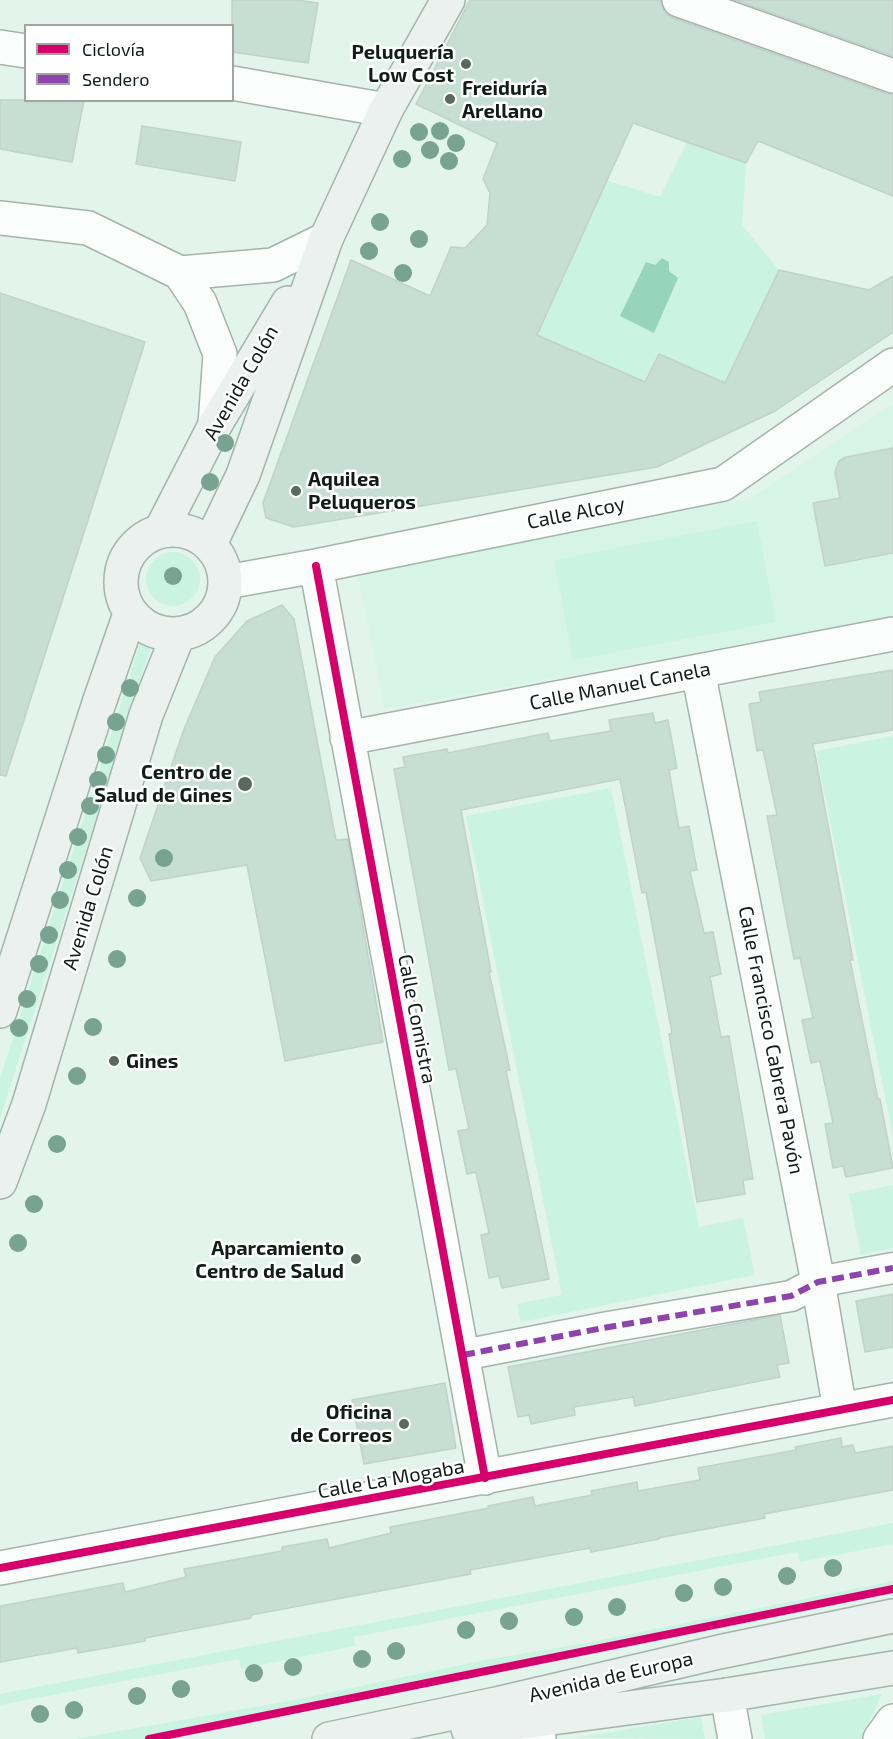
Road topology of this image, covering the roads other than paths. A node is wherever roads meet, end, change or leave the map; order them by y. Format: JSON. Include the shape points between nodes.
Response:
{"nodes":[{"id":1,"x":448,"y":0,"type":"edge"},
{"id":2,"x":679,"y":0,"type":"edge"},
{"id":3,"x":0,"y":47,"type":"edge"},
{"id":4,"x":24,"y":51,"type":"edge"},
{"id":5,"x":893,"y":76,"type":"edge"},
{"id":6,"x":234,"y":83,"type":"edge"},
{"id":7,"x":386,"y":110,"type":"junction"},
{"id":8,"x":0,"y":218,"type":"edge"},
{"id":9,"x":326,"y":239,"type":"junction"},
{"id":10,"x":180,"y":273,"type":"junction"},
{"id":11,"x":893,"y":365,"type":"edge"},
{"id":12,"x":216,"y":425,"type":"junction"},
{"id":13,"x":161,"y":530,"type":"junction"},
{"id":14,"x":210,"y":544,"type":"junction"},
{"id":15,"x":316,"y":566,"type":"junction"},
{"id":16,"x":226,"y":582,"type":"junction"},
{"id":17,"x":130,"y":614,"type":"junction"},
{"id":18,"x":893,"y":634,"type":"edge"},
{"id":19,"x":178,"y":635,"type":"junction"},
{"id":20,"x":699,"y":671,"type":"junction"},
{"id":21,"x":347,"y":738,"type":"junction"},
{"id":22,"x":0,"y":1011,"type":"edge"},
{"id":23,"x":0,"y":1182,"type":"edge"},
{"id":24,"x":893,"y":1268,"type":"edge"},
{"id":25,"x":818,"y":1282,"type":"junction"},
{"id":26,"x":463,"y":1355,"type":"junction"},
{"id":27,"x":893,"y":1400,"type":"edge"},
{"id":28,"x":840,"y":1410,"type":"junction"},
{"id":29,"x":485,"y":1478,"type":"junction"},
{"id":30,"x":0,"y":1568,"type":"edge"},
{"id":31,"x":893,"y":1616,"type":"edge"},
{"id":32,"x":850,"y":1624,"type":"junction"},
{"id":33,"x":893,"y":1668,"type":"edge"},
{"id":34,"x":568,"y":1687,"type":"junction"},
{"id":35,"x":727,"y":1695,"type":"junction"},
{"id":36,"x":893,"y":1721,"type":"edge"},
{"id":37,"x":530,"y":1731,"type":"edge"},
{"id":38,"x":329,"y":1739,"type":"edge"},
{"id":39,"x":395,"y":1739,"type":"edge"},
{"id":40,"x":735,"y":1739,"type":"edge"},
{"id":41,"x":880,"y":1739,"type":"edge"}],
"edges":[{"from":1,"to":7,"type":"main road","name":"Avenida Colón"},
{"from":2,"to":5,"type":"street"},
{"from":3,"to":4,"type":"street"},
{"from":6,"to":7,"type":"street"},
{"from":7,"to":9,"type":"main road","name":"Avenida Colón"},
{"from":8,"to":10,"type":"street","via":[[88,228]]},
{"from":9,"to":10,"type":"street","via":[[273,265]]},
{"from":9,"to":12,"type":"main road","name":"Avenida Colón"},
{"from":9,"to":14,"type":"main road","name":"Avenida Colón","via":[[243,475]]},
{"from":10,"to":12,"type":"street","via":[[200,303],[220,354]]},
{"from":11,"to":15,"type":"street","name":"Calle Alcoy","via":[[723,484]]},
{"from":12,"to":13,"type":"main road","name":"Avenida Colón"},
{"from":13,"to":14,"type":"main road","via":[[179,530]]},
{"from":13,"to":17,"type":"main road","via":[[135,545],[126,557],[120,585]]},
{"from":14,"to":16,"type":"main road","via":[[219,555]]},
{"from":15,"to":16,"type":"street","name":"Calle Alcoy"},
{"from":15,"to":21,"type":"street","name":"Calle Comistra"},
{"from":16,"to":19,"type":"main road","via":[[224,598],[216,612],[206,623]]},
{"from":17,"to":19,"type":"main road","via":[[143,626]]},
{"from":17,"to":22,"type":"main road"},
{"from":18,"to":20,"type":"street","name":"Calle Manuel Canela"},
{"from":19,"to":23,"type":"main road","name":"Avenida Colón","via":[[146,715],[29,1104]]},
{"from":20,"to":21,"type":"street","name":"Calle Manuel Canela"},
{"from":20,"to":25,"type":"street","name":"Calle Francisco Cabrera Pavón"},
{"from":21,"to":26,"type":"street","name":"Calle Comistra"},
{"from":24,"to":25,"type":"street"},
{"from":25,"to":26,"type":"street","via":[[791,1296]]},
{"from":25,"to":28,"type":"street","name":"Calle Francisco Cabrera Pavón"},
{"from":26,"to":29,"type":"street","name":"Calle Comistra"},
{"from":27,"to":28,"type":"street","name":"Calle La Mogaba"},
{"from":28,"to":29,"type":"street","name":"Calle La Mogaba"},
{"from":29,"to":30,"type":"street","name":"Calle La Mogaba"},
{"from":31,"to":32,"type":"main road","name":"Avenida de Europa"},
{"from":32,"to":34,"type":"main road","name":"Avenida de Europa"},
{"from":32,"to":35,"type":"main road","via":[[810,1654],[745,1670]]},
{"from":33,"to":35,"type":"main road","name":"Avenida de Europa"},
{"from":34,"to":35,"type":"main road","via":[[642,1689],[706,1678]]},
{"from":34,"to":38,"type":"main road","name":"Avenida de Europa"},
{"from":35,"to":37,"type":"main road","name":"Avenida de Europa"},
{"from":35,"to":40,"type":"street"},
{"from":36,"to":41,"type":"street"},
{"from":37,"to":39,"type":"main road","name":"Avenida de Europa"}]}
